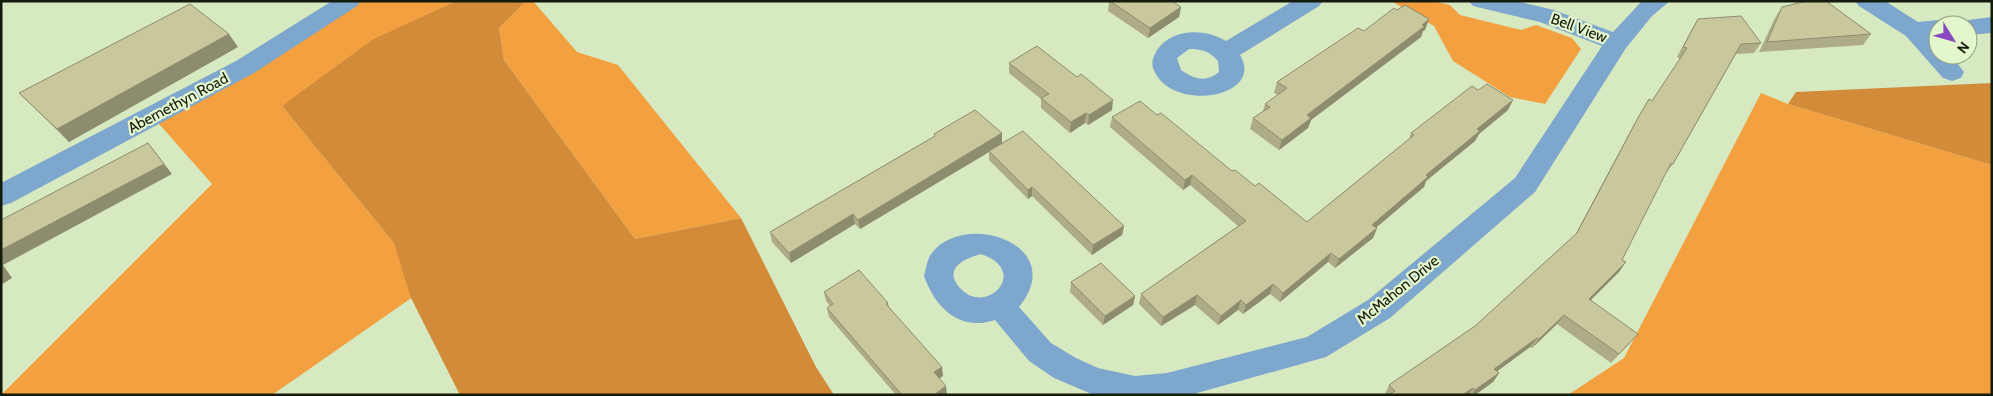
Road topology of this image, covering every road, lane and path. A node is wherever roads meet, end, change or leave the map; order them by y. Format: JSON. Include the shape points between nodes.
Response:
{"nodes":[{"id":1,"x":349,"y":1,"type":"edge"},
{"id":2,"x":1311,"y":1,"type":"edge"},
{"id":3,"x":1481,"y":1,"type":"edge"},
{"id":4,"x":1658,"y":1,"type":"edge"},
{"id":5,"x":1867,"y":1,"type":"edge"},
{"id":6,"x":1992,"y":25,"type":"edge"},
{"id":7,"x":1978,"y":26,"type":"edge"},
{"id":8,"x":1928,"y":29,"type":"edge"},
{"id":9,"x":1914,"y":30,"type":"junction"},
{"id":10,"x":1617,"y":42,"type":"junction"},
{"id":11,"x":1226,"y":52,"type":"dead end"},
{"id":12,"x":1952,"y":72,"type":"dead end"},
{"id":13,"x":1,"y":196,"type":"edge"},
{"id":14,"x":1000,"y":304,"type":"dead end"}],
"edges":[{"from":1,"to":13,"type":"street","name":"Abernethyn Road","via":[[245,67]]},
{"from":2,"to":11,"type":"street"},
{"from":3,"to":10,"type":"street","name":"Bell View","via":[[1546,16]]},
{"from":4,"to":10,"type":"street","name":"McMahon Drive","via":[[1644,11]]},
{"from":5,"to":9,"type":"street"},
{"from":6,"to":7,"type":"street"},
{"from":8,"to":9,"type":"street"},
{"from":9,"to":12,"type":"street"},
{"from":10,"to":14,"type":"street","name":"McMahon Drive","via":[[1525,185],[1379,309],[1315,348],[1167,387],[1135,390],[1094,381],[1065,368],[1040,352]]}]}
